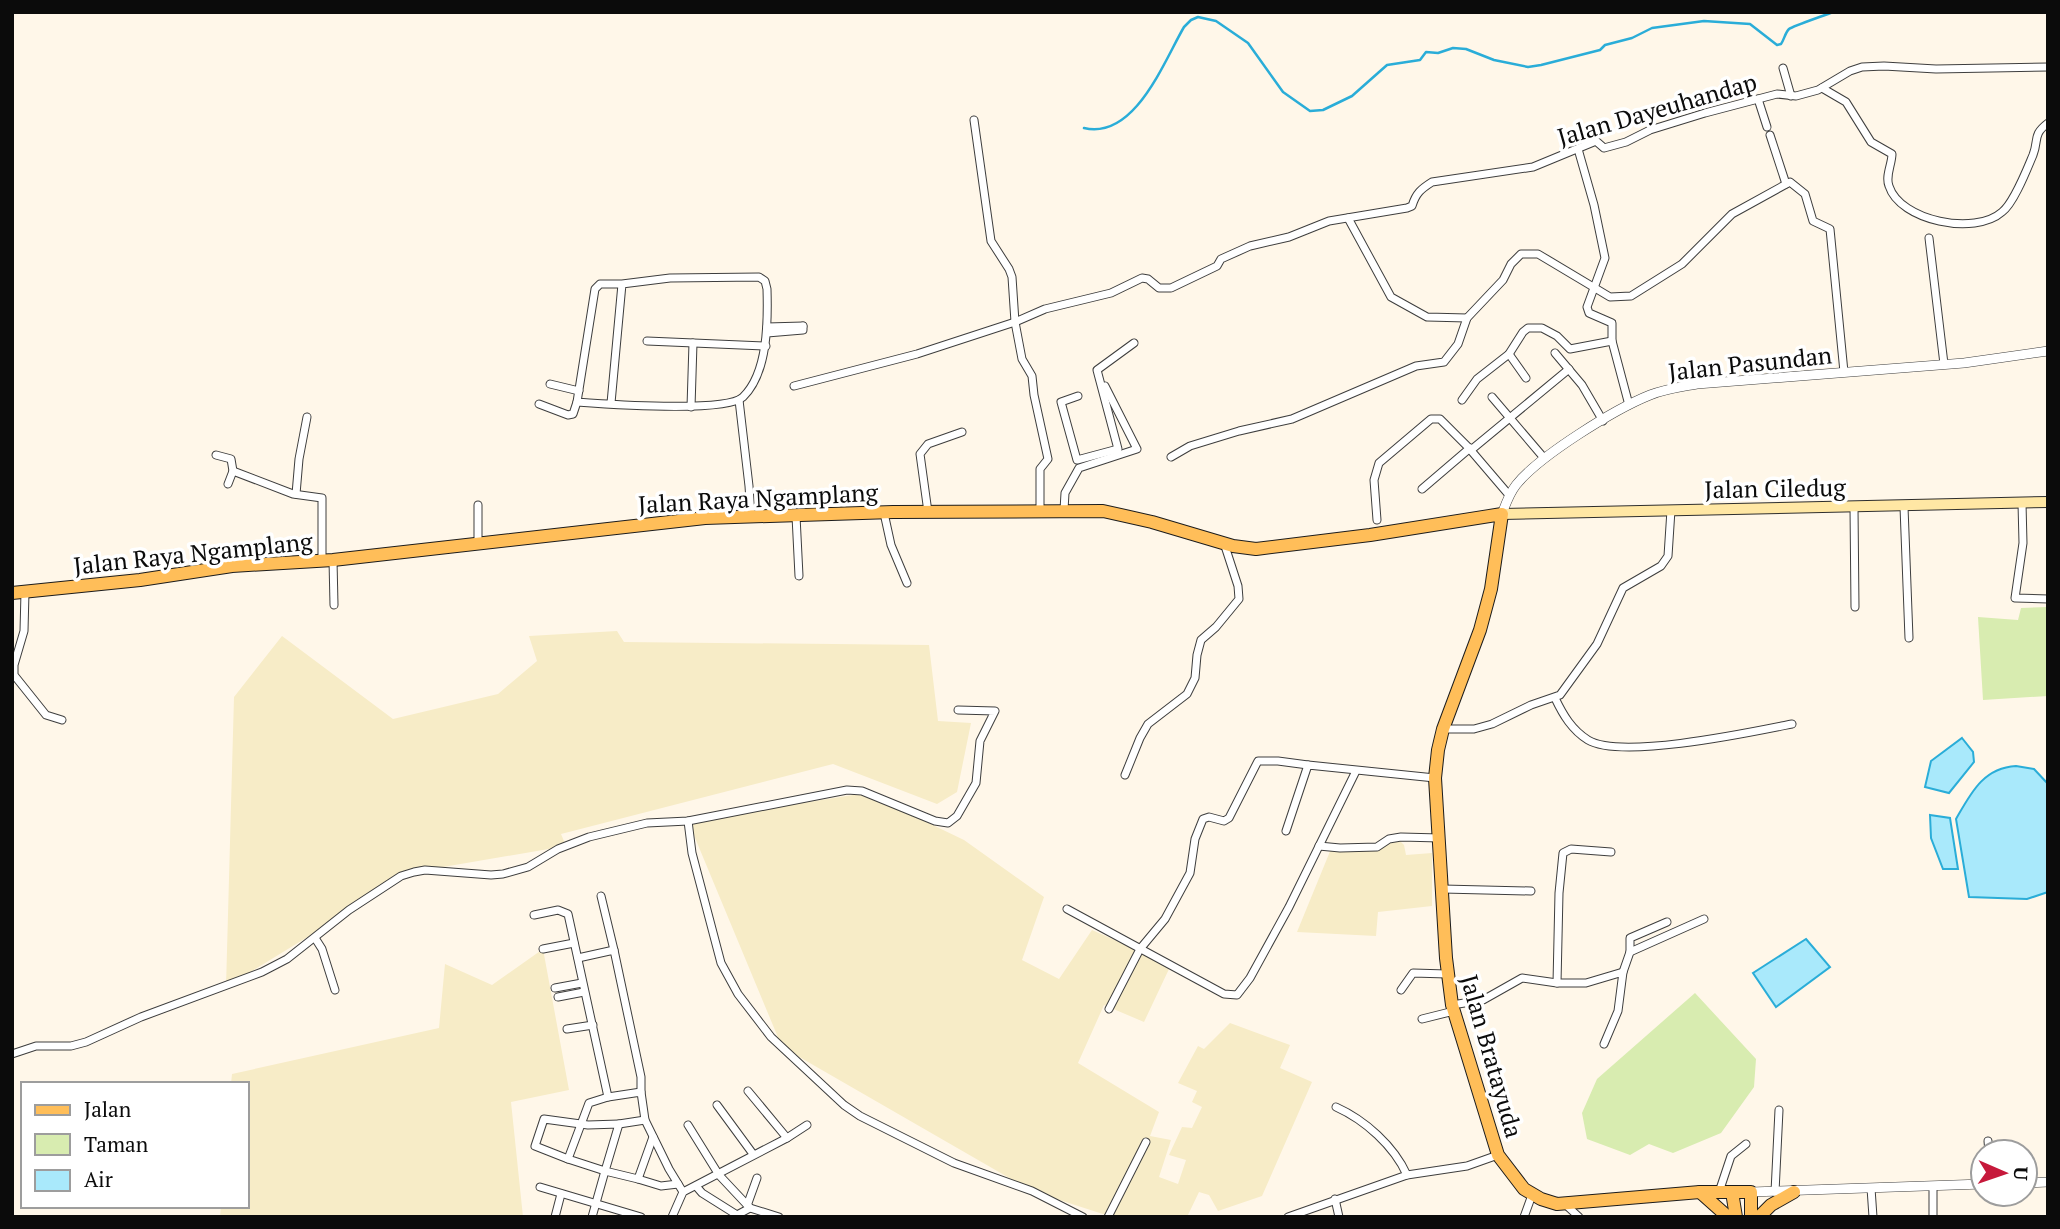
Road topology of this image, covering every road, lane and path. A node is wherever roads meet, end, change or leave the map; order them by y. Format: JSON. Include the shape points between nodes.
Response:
{"nodes":[{"id":1,"x":2048,"y":67,"type":"edge"},
{"id":2,"x":1783,"y":68,"type":"dead end"},
{"id":3,"x":1820,"y":89,"type":"junction"},
{"id":4,"x":1794,"y":96,"type":"junction"},
{"id":5,"x":1758,"y":99,"type":"junction"},
{"id":6,"x":974,"y":120,"type":"dead end"},
{"id":7,"x":2048,"y":122,"type":"edge"},
{"id":8,"x":1767,"y":127,"type":"dead end"},
{"id":9,"x":1770,"y":135,"type":"dead end"},
{"id":10,"x":1578,"y":149,"type":"junction"},
{"id":11,"x":1786,"y":184,"type":"junction"},
{"id":12,"x":1348,"y":218,"type":"junction"},
{"id":13,"x":1929,"y":238,"type":"dead end"},
{"id":14,"x":622,"y":284,"type":"junction"},
{"id":15,"x":1592,"y":293,"type":"junction"},
{"id":16,"x":1468,"y":318,"type":"junction"},
{"id":17,"x":1015,"y":322,"type":"junction"},
{"id":18,"x":647,"y":341,"type":"dead end"},
{"id":19,"x":1612,"y":341,"type":"junction"},
{"id":20,"x":693,"y":343,"type":"junction"},
{"id":21,"x":1134,"y":343,"type":"dead end"},
{"id":22,"x":766,"y":346,"type":"junction"},
{"id":23,"x":2048,"y":351,"type":"edge"},
{"id":24,"x":1555,"y":353,"type":"dead end"},
{"id":25,"x":1509,"y":354,"type":"junction"},
{"id":26,"x":1944,"y":364,"type":"junction"},
{"id":27,"x":1569,"y":369,"type":"junction"},
{"id":28,"x":1097,"y":370,"type":"junction"},
{"id":29,"x":1844,"y":372,"type":"junction"},
{"id":30,"x":1526,"y":378,"type":"dead end"},
{"id":31,"x":550,"y":384,"type":"dead end"},
{"id":32,"x":794,"y":386,"type":"dead end"},
{"id":33,"x":579,"y":391,"type":"junction"},
{"id":34,"x":1078,"y":396,"type":"dead end"},
{"id":35,"x":1492,"y":397,"type":"dead end"},
{"id":36,"x":739,"y":400,"type":"junction"},
{"id":37,"x":1462,"y":400,"type":"dead end"},
{"id":38,"x":577,"y":402,"type":"junction"},
{"id":39,"x":611,"y":403,"type":"junction"},
{"id":40,"x":539,"y":404,"type":"dead end"},
{"id":41,"x":1629,"y":405,"type":"junction"},
{"id":42,"x":691,"y":407,"type":"junction"},
{"id":43,"x":307,"y":417,"type":"dead end"},
{"id":44,"x":1510,"y":419,"type":"junction"},
{"id":45,"x":1603,"y":421,"type":"junction"},
{"id":46,"x":962,"y":432,"type":"dead end"},
{"id":47,"x":1470,"y":449,"type":"junction"},
{"id":48,"x":1119,"y":452,"type":"junction"},
{"id":49,"x":216,"y":455,"type":"dead end"},
{"id":50,"x":1171,"y":457,"type":"dead end"},
{"id":51,"x":1544,"y":458,"type":"junction"},
{"id":52,"x":1078,"y":464,"type":"junction"},
{"id":53,"x":233,"y":471,"type":"junction"},
{"id":54,"x":228,"y":484,"type":"dead end"},
{"id":55,"x":1422,"y":489,"type":"dead end"},
{"id":56,"x":296,"y":494,"type":"junction"},
{"id":57,"x":1509,"y":495,"type":"junction"},
{"id":58,"x":2048,"y":502,"type":"edge"},
{"id":59,"x":2022,"y":503,"type":"junction"},
{"id":60,"x":478,"y":505,"type":"dead end"},
{"id":61,"x":1904,"y":507,"type":"junction"},
{"id":62,"x":1854,"y":508,"type":"junction"},
{"id":63,"x":1064,"y":510,"type":"junction"},
{"id":64,"x":1671,"y":510,"type":"junction"},
{"id":65,"x":1040,"y":511,"type":"junction"},
{"id":66,"x":884,"y":513,"type":"junction"},
{"id":67,"x":928,"y":513,"type":"junction"},
{"id":68,"x":1502,"y":514,"type":"junction"},
{"id":69,"x":751,"y":516,"type":"junction"},
{"id":70,"x":796,"y":516,"type":"junction"},
{"id":71,"x":1377,"y":520,"type":"dead end"},
{"id":72,"x":478,"y":542,"type":"junction"},
{"id":73,"x":1223,"y":542,"type":"junction"},
{"id":74,"x":328,"y":560,"type":"junction"},
{"id":75,"x":799,"y":576,"type":"dead end"},
{"id":76,"x":907,"y":583,"type":"dead end"},
{"id":77,"x":19,"y":592,"type":"edge"},
{"id":78,"x":2048,"y":599,"type":"edge"},
{"id":79,"x":334,"y":605,"type":"dead end"},
{"id":80,"x":1855,"y":607,"type":"dead end"},
{"id":81,"x":1909,"y":638,"type":"dead end"},
{"id":82,"x":1555,"y":698,"type":"junction"},
{"id":83,"x":958,"y":709,"type":"dead end"},
{"id":84,"x":62,"y":720,"type":"dead end"},
{"id":85,"x":1792,"y":724,"type":"dead end"},
{"id":86,"x":1443,"y":729,"type":"junction"},
{"id":87,"x":1308,"y":765,"type":"junction"},
{"id":88,"x":1356,"y":771,"type":"junction"},
{"id":89,"x":1125,"y":775,"type":"dead end"},
{"id":90,"x":1435,"y":778,"type":"junction"},
{"id":91,"x":688,"y":821,"type":"junction"},
{"id":92,"x":1286,"y":831,"type":"dead end"},
{"id":93,"x":1440,"y":838,"type":"junction"},
{"id":94,"x":1319,"y":846,"type":"junction"},
{"id":95,"x":1611,"y":852,"type":"dead end"},
{"id":96,"x":1443,"y":890,"type":"junction"},
{"id":97,"x":1531,"y":891,"type":"dead end"},
{"id":98,"x":601,"y":896,"type":"dead end"},
{"id":99,"x":1067,"y":909,"type":"dead end"},
{"id":100,"x":534,"y":915,"type":"dead end"},
{"id":101,"x":1704,"y":919,"type":"dead end"},
{"id":102,"x":1667,"y":922,"type":"dead end"},
{"id":103,"x":318,"y":943,"type":"junction"},
{"id":104,"x":575,"y":943,"type":"junction"},
{"id":105,"x":543,"y":949,"type":"dead end"},
{"id":106,"x":1140,"y":949,"type":"junction"},
{"id":107,"x":614,"y":950,"type":"junction"},
{"id":108,"x":1630,"y":952,"type":"junction"},
{"id":109,"x":578,"y":958,"type":"junction"},
{"id":110,"x":1623,"y":972,"type":"junction"},
{"id":111,"x":1447,"y":974,"type":"junction"},
{"id":112,"x":582,"y":983,"type":"junction"},
{"id":113,"x":1558,"y":983,"type":"junction"},
{"id":114,"x":555,"y":988,"type":"dead end"},
{"id":115,"x":335,"y":990,"type":"dead end"},
{"id":116,"x":1401,"y":990,"type":"dead end"},
{"id":117,"x":584,"y":992,"type":"junction"},
{"id":118,"x":558,"y":997,"type":"dead end"},
{"id":119,"x":1453,"y":1008,"type":"junction"},
{"id":120,"x":1109,"y":1009,"type":"dead end"},
{"id":121,"x":1422,"y":1019,"type":"dead end"},
{"id":122,"x":593,"y":1025,"type":"junction"},
{"id":123,"x":567,"y":1029,"type":"dead end"},
{"id":124,"x":1604,"y":1044,"type":"dead end"},
{"id":125,"x":12,"y":1055,"type":"edge"},
{"id":126,"x":748,"y":1091,"type":"dead end"},
{"id":127,"x":641,"y":1092,"type":"junction"},
{"id":128,"x":608,"y":1097,"type":"junction"},
{"id":129,"x":716,"y":1105,"type":"dead end"},
{"id":130,"x":1336,"y":1107,"type":"dead end"},
{"id":131,"x":1779,"y":1110,"type":"dead end"},
{"id":132,"x":645,"y":1120,"type":"junction"},
{"id":133,"x":580,"y":1123,"type":"junction"},
{"id":134,"x":619,"y":1124,"type":"junction"},
{"id":135,"x":688,"y":1125,"type":"dead end"},
{"id":136,"x":807,"y":1125,"type":"dead end"},
{"id":137,"x":653,"y":1137,"type":"junction"},
{"id":138,"x":787,"y":1138,"type":"junction"},
{"id":139,"x":1146,"y":1142,"type":"dead end"},
{"id":140,"x":1746,"y":1144,"type":"dead end"},
{"id":141,"x":753,"y":1154,"type":"junction"},
{"id":142,"x":1498,"y":1155,"type":"junction"},
{"id":143,"x":569,"y":1158,"type":"junction"},
{"id":144,"x":605,"y":1171,"type":"junction"},
{"id":145,"x":719,"y":1175,"type":"junction"},
{"id":146,"x":1407,"y":1175,"type":"junction"},
{"id":147,"x":757,"y":1178,"type":"dead end"},
{"id":148,"x":638,"y":1179,"type":"junction"},
{"id":149,"x":678,"y":1184,"type":"junction"},
{"id":150,"x":1969,"y":1185,"type":"edge"},
{"id":151,"x":696,"y":1186,"type":"junction"},
{"id":152,"x":1933,"y":1186,"type":"junction"},
{"id":153,"x":540,"y":1187,"type":"dead end"},
{"id":154,"x":1871,"y":1188,"type":"junction"},
{"id":155,"x":683,"y":1192,"type":"junction"},
{"id":156,"x":1700,"y":1192,"type":"junction"},
{"id":157,"x":1725,"y":1192,"type":"junction"},
{"id":158,"x":1751,"y":1192,"type":"junction"},
{"id":159,"x":1775,"y":1192,"type":"junction"},
{"id":160,"x":1794,"y":1192,"type":"junction"},
{"id":161,"x":561,"y":1194,"type":"junction"},
{"id":162,"x":1532,"y":1195,"type":"junction"},
{"id":163,"x":1335,"y":1199,"type":"junction"},
{"id":164,"x":596,"y":1202,"type":"junction"},
{"id":165,"x":749,"y":1205,"type":"junction"},
{"id":166,"x":1566,"y":1205,"type":"junction"},
{"id":167,"x":555,"y":1217,"type":"edge"},
{"id":168,"x":592,"y":1217,"type":"edge"},
{"id":169,"x":640,"y":1217,"type":"edge"},
{"id":170,"x":672,"y":1217,"type":"edge"},
{"id":171,"x":779,"y":1217,"type":"edge"},
{"id":172,"x":1083,"y":1217,"type":"edge"},
{"id":173,"x":1108,"y":1217,"type":"edge"},
{"id":174,"x":1288,"y":1217,"type":"edge"},
{"id":175,"x":1339,"y":1217,"type":"edge"},
{"id":176,"x":1524,"y":1217,"type":"edge"},
{"id":177,"x":1579,"y":1217,"type":"edge"},
{"id":178,"x":1728,"y":1217,"type":"edge"},
{"id":179,"x":1736,"y":1217,"type":"edge"},
{"id":180,"x":1751,"y":1217,"type":"edge"},
{"id":181,"x":1759,"y":1217,"type":"edge"},
{"id":182,"x":1873,"y":1217,"type":"edge"},
{"id":183,"x":1933,"y":1217,"type":"edge"}],
"edges":[{"from":1,"to":3,"type":"street","name":"Jalan Dayeuhandap","via":[[1862,67]]},
{"from":2,"to":4,"type":"street"},
{"from":3,"to":4,"type":"street","name":"Jalan Dayeuhandap"},
{"from":3,"to":7,"type":"street","via":[[1846,102],[1871,142],[1892,154],[1888,183],[1896,197],[1916,212],[1953,224],[1973,224],[2002,212],[2033,155],[2037,134]]},
{"from":4,"to":5,"type":"street","name":"Jalan Dayeuhandap"},
{"from":5,"to":8,"type":"street"},
{"from":5,"to":10,"type":"street","name":"Jalan Dayeuhandap","via":[[1607,147],[1602,148],[1598,141]]},
{"from":6,"to":17,"type":"street","via":[[991,241],[1012,277]]},
{"from":9,"to":11,"type":"street"},
{"from":10,"to":12,"type":"street","name":"Jalan Dayeuhandap","via":[[1533,167],[1432,183],[1417,193],[1412,206]]},
{"from":10,"to":15,"type":"street","via":[[1605,258]]},
{"from":11,"to":15,"type":"street","via":[[1732,214],[1682,264],[1631,296]]},
{"from":11,"to":29,"type":"street","via":[[1790,182],[1805,194],[1813,221],[1828,227],[1830,233]]},
{"from":12,"to":16,"type":"street","via":[[1391,297],[1427,317]]},
{"from":12,"to":17,"type":"street","name":"Jalan Dayeuhandap","via":[[1250,246],[1171,288],[1159,288],[1142,278],[1111,293],[1045,309]]},
{"from":13,"to":26,"type":"street"},
{"from":14,"to":22,"type":"street","via":[[670,278],[760,277],[767,289]]},
{"from":14,"to":33,"type":"street","via":[[600,284],[595,289]]},
{"from":14,"to":39,"type":"street"},
{"from":15,"to":16,"type":"street","via":[[1546,258],[1524,254],[1517,256],[1503,280]]},
{"from":15,"to":19,"type":"street","via":[[1588,312],[1612,323]]},
{"from":16,"to":50,"type":"street","via":[[1458,344],[1444,362],[1416,366],[1292,419],[1190,446]]},
{"from":17,"to":32,"type":"street","name":"Jalan Dayeuhandap"},
{"from":17,"to":65,"type":"street","via":[[1022,359],[1032,376],[1048,460],[1040,468]]},
{"from":18,"to":20,"type":"street"},
{"from":19,"to":25,"type":"street","via":[[1570,349],[1557,336],[1534,327],[1523,332]]},
{"from":19,"to":41,"type":"street"},
{"from":20,"to":22,"type":"street"},
{"from":20,"to":42,"type":"street"},
{"from":21,"to":28,"type":"street"},
{"from":22,"to":36,"type":"street"},
{"from":23,"to":26,"type":"street","name":"Jalan Pasundan"},
{"from":24,"to":27,"type":"street"},
{"from":25,"to":30,"type":"street"},
{"from":25,"to":37,"type":"street","via":[[1477,379]]},
{"from":26,"to":29,"type":"street","name":"Jalan Pasundan"},
{"from":27,"to":44,"type":"street"},
{"from":27,"to":45,"type":"street"},
{"from":28,"to":48,"type":"street"},
{"from":28,"to":48,"type":"street","via":[[1137,449]]},
{"from":29,"to":41,"type":"street","name":"Jalan Pasundan","via":[[1684,386]]},
{"from":31,"to":33,"type":"street"},
{"from":33,"to":38,"type":"street"},
{"from":34,"to":52,"type":"street","via":[[1061,402]]},
{"from":35,"to":44,"type":"street"},
{"from":36,"to":42,"type":"street"},
{"from":36,"to":69,"type":"street"},
{"from":38,"to":39,"type":"street"},
{"from":38,"to":40,"type":"street","via":[[573,414],[568,415]]},
{"from":39,"to":42,"type":"street"},
{"from":41,"to":45,"type":"street","name":"Jalan Pasundan"},
{"from":43,"to":56,"type":"street"},
{"from":44,"to":47,"type":"street"},
{"from":44,"to":51,"type":"street"},
{"from":45,"to":51,"type":"street","name":"Jalan Pasundan"},
{"from":46,"to":67,"type":"street","via":[[928,444],[920,454]]},
{"from":47,"to":55,"type":"street"},
{"from":47,"to":57,"type":"street"},
{"from":47,"to":71,"type":"street","via":[[1440,419],[1431,419],[1379,463],[1374,480]]},
{"from":48,"to":52,"type":"street"},
{"from":49,"to":53,"type":"street","via":[[231,458]]},
{"from":51,"to":57,"type":"street","name":"Jalan Pasundan"},
{"from":52,"to":63,"type":"street","via":[[1065,493]]},
{"from":53,"to":54,"type":"street"},
{"from":53,"to":56,"type":"street"},
{"from":56,"to":74,"type":"street","via":[[323,499]]},
{"from":57,"to":68,"type":"street","name":"Jalan Pasundan"},
{"from":58,"to":59,"type":"main road","name":"Jalan Ciledug"},
{"from":59,"to":61,"type":"main road","name":"Jalan Ciledug"},
{"from":59,"to":78,"type":"street","via":[[2023,543],[2015,598]]},
{"from":60,"to":72,"type":"street"},
{"from":61,"to":62,"type":"main road","name":"Jalan Ciledug"},
{"from":61,"to":81,"type":"street"},
{"from":62,"to":64,"type":"main road","name":"Jalan Ciledug"},
{"from":62,"to":80,"type":"street"},
{"from":63,"to":65,"type":"main road","name":"Jalan Raya Ngamplang"},
{"from":63,"to":73,"type":"main road","name":"Jalan Raya Ngamplang","via":[[1152,522]]},
{"from":64,"to":68,"type":"main road","name":"Jalan Ciledug"},
{"from":64,"to":82,"type":"street","via":[[1668,556],[1661,566],[1623,588],[1592,652]]},
{"from":65,"to":67,"type":"main road","name":"Jalan Raya Ngamplang"},
{"from":66,"to":67,"type":"main road","name":"Jalan Raya Ngamplang"},
{"from":66,"to":70,"type":"main road","name":"Jalan Raya Ngamplang"},
{"from":66,"to":76,"type":"street"},
{"from":68,"to":73,"type":"main road","name":"Jalan Raya Ngamplang","via":[[1284,547],[1244,548]]},
{"from":68,"to":86,"type":"main road","name":"Jalan Bratayuda","via":[[1496,568],[1485,609]]},
{"from":69,"to":70,"type":"main road","name":"Jalan Raya Ngamplang"},
{"from":69,"to":72,"type":"main road","name":"Jalan Raya Ngamplang"},
{"from":70,"to":75,"type":"street"},
{"from":72,"to":74,"type":"main road","name":"Jalan Raya Ngamplang"},
{"from":73,"to":89,"type":"street","via":[[1239,598],[1201,640],[1195,678],[1187,694],[1148,724]]},
{"from":74,"to":77,"type":"main road","name":"Jalan Raya Ngamplang","via":[[232,566]]},
{"from":74,"to":79,"type":"street"},
{"from":77,"to":84,"type":"street","via":[[24,631],[14,675],[46,715]]},
{"from":82,"to":85,"type":"street","via":[[1564,717],[1588,740],[1614,747],[1688,742]]},
{"from":82,"to":86,"type":"street","via":[[1483,726]]},
{"from":83,"to":91,"type":"street","via":[[995,711],[979,745],[976,783],[952,821],[940,822],[852,790]]},
{"from":86,"to":90,"type":"main road","name":"Jalan Bratayuda"},
{"from":87,"to":88,"type":"street"},
{"from":87,"to":92,"type":"street"},
{"from":87,"to":106,"type":"street","via":[[1258,761],[1229,818],[1203,819],[1190,873],[1165,919]]},
{"from":88,"to":90,"type":"street"},
{"from":88,"to":94,"type":"street"},
{"from":90,"to":93,"type":"main road","name":"Jalan Bratayuda"},
{"from":91,"to":103,"type":"street","via":[[647,823],[589,837],[503,874],[425,870],[401,876],[349,910]]},
{"from":91,"to":172,"type":"street","via":[[721,963],[771,1037],[860,1116],[954,1163],[1032,1191]]},
{"from":93,"to":94,"type":"street","via":[[1401,837],[1377,847]]},
{"from":93,"to":96,"type":"main road","name":"Jalan Bratayuda"},
{"from":94,"to":106,"type":"street","via":[[1251,978],[1237,995],[1224,994]]},
{"from":95,"to":113,"type":"street","via":[[1570,849],[1563,853]]},
{"from":96,"to":97,"type":"street"},
{"from":96,"to":111,"type":"main road","name":"Jalan Bratayuda"},
{"from":98,"to":107,"type":"street"},
{"from":99,"to":106,"type":"street"},
{"from":100,"to":104,"type":"street","via":[[566,911]]},
{"from":101,"to":108,"type":"street"},
{"from":102,"to":108,"type":"street","via":[[1630,938]]},
{"from":103,"to":115,"type":"street"},
{"from":103,"to":125,"type":"street","via":[[262,972],[86,1042],[36,1046]]},
{"from":104,"to":105,"type":"street"},
{"from":104,"to":109,"type":"street"},
{"from":106,"to":120,"type":"street"},
{"from":107,"to":109,"type":"street"},
{"from":107,"to":127,"type":"street"},
{"from":108,"to":110,"type":"street"},
{"from":109,"to":112,"type":"street"},
{"from":110,"to":113,"type":"street","via":[[1586,983]]},
{"from":110,"to":124,"type":"street","via":[[1618,1011]]},
{"from":111,"to":116,"type":"street","via":[[1413,973]]},
{"from":111,"to":119,"type":"main road","name":"Jalan Bratayuda"},
{"from":112,"to":114,"type":"street"},
{"from":112,"to":117,"type":"street"},
{"from":113,"to":119,"type":"street","via":[[1522,978],[1483,1000]]},
{"from":117,"to":118,"type":"street"},
{"from":117,"to":122,"type":"street"},
{"from":119,"to":121,"type":"street"},
{"from":119,"to":142,"type":"main road","name":"Jalan Bratayuda"},
{"from":122,"to":123,"type":"street"},
{"from":122,"to":128,"type":"street"},
{"from":126,"to":138,"type":"street"},
{"from":127,"to":128,"type":"street"},
{"from":127,"to":132,"type":"street"},
{"from":128,"to":133,"type":"street","via":[[590,1102]]},
{"from":129,"to":141,"type":"street"},
{"from":130,"to":146,"type":"street","via":[[1370,1129]]},
{"from":131,"to":159,"type":"street"},
{"from":132,"to":134,"type":"street"},
{"from":132,"to":137,"type":"street"},
{"from":133,"to":134,"type":"street"},
{"from":133,"to":143,"type":"street"},
{"from":133,"to":143,"type":"street","via":[[545,1118],[537,1134],[536,1147]]},
{"from":134,"to":144,"type":"street"},
{"from":135,"to":145,"type":"street"},
{"from":136,"to":138,"type":"street"},
{"from":137,"to":148,"type":"street"},
{"from":137,"to":149,"type":"street"},
{"from":138,"to":141,"type":"street"},
{"from":139,"to":173,"type":"street"},
{"from":140,"to":157,"type":"street","via":[[1731,1156]]},
{"from":141,"to":145,"type":"street"},
{"from":142,"to":146,"type":"street","via":[[1467,1166]]},
{"from":142,"to":162,"type":"main road","name":"Jalan Bratayuda"},
{"from":143,"to":144,"type":"street"},
{"from":144,"to":148,"type":"street"},
{"from":144,"to":164,"type":"street"},
{"from":145,"to":151,"type":"street"},
{"from":145,"to":165,"type":"street"},
{"from":146,"to":163,"type":"street"},
{"from":147,"to":165,"type":"street"},
{"from":148,"to":149,"type":"street","via":[[661,1186]]},
{"from":149,"to":155,"type":"street"},
{"from":150,"to":152,"type":"street"},
{"from":151,"to":155,"type":"street"},
{"from":151,"to":165,"type":"street","via":[[737,1215]]},
{"from":152,"to":154,"type":"street"},
{"from":152,"to":183,"type":"street"},
{"from":153,"to":161,"type":"street"},
{"from":154,"to":160,"type":"street"},
{"from":154,"to":182,"type":"street"},
{"from":155,"to":170,"type":"street"},
{"from":156,"to":157,"type":"main road"},
{"from":156,"to":166,"type":"main road"},
{"from":156,"to":178,"type":"main road"},
{"from":157,"to":158,"type":"main road"},
{"from":157,"to":179,"type":"main road"},
{"from":158,"to":159,"type":"street"},
{"from":158,"to":180,"type":"main road"},
{"from":159,"to":160,"type":"street"},
{"from":160,"to":181,"type":"main road"},
{"from":161,"to":164,"type":"street"},
{"from":161,"to":167,"type":"street"},
{"from":162,"to":166,"type":"main road"},
{"from":162,"to":176,"type":"street"},
{"from":163,"to":174,"type":"street"},
{"from":163,"to":175,"type":"street"},
{"from":164,"to":168,"type":"street"},
{"from":164,"to":169,"type":"street"},
{"from":165,"to":171,"type":"street"},
{"from":166,"to":177,"type":"street"}]}
